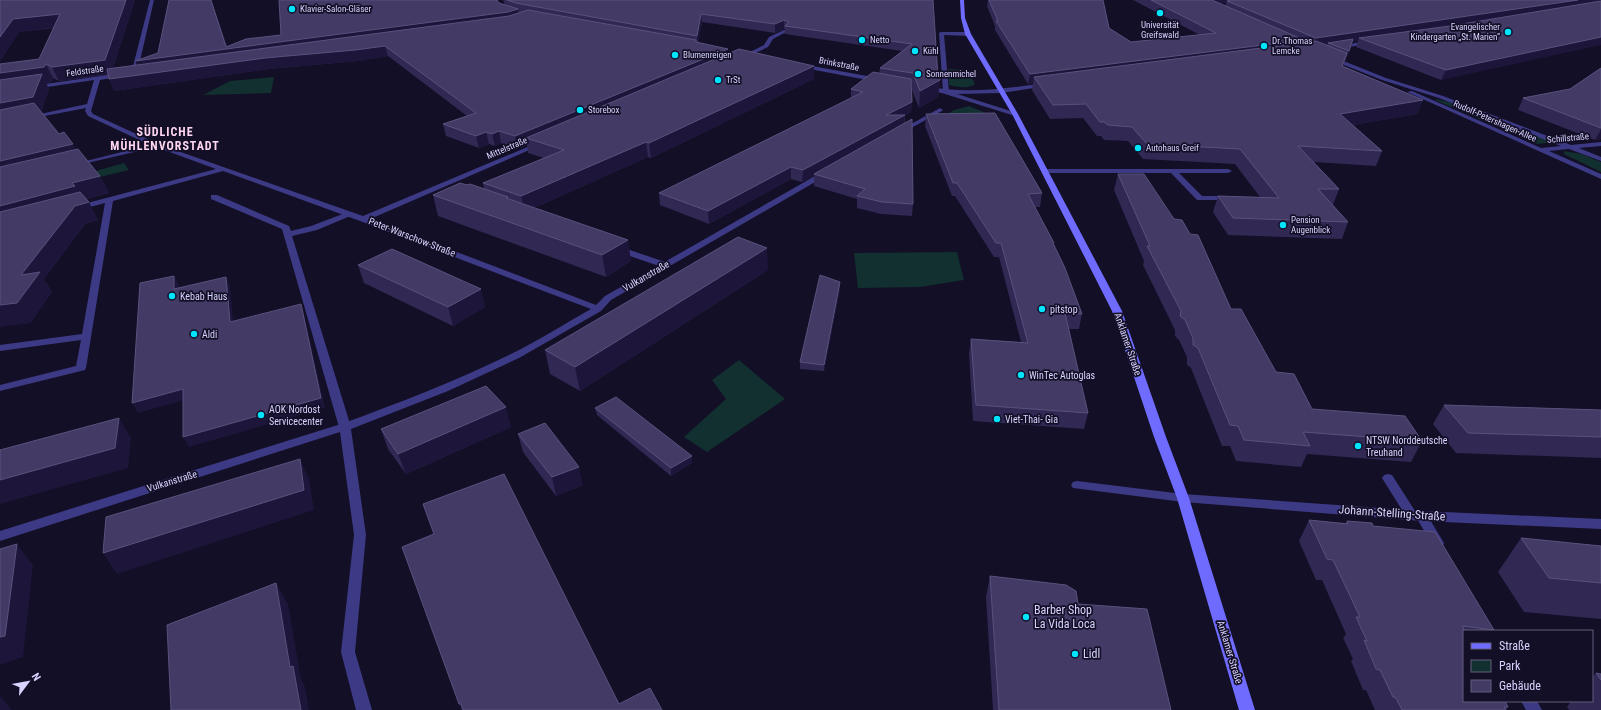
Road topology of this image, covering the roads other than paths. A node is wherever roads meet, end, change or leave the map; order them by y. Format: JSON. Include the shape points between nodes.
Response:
{"nodes":[{"id":1,"x":152,"y":0,"type":"edge"},
{"id":2,"x":962,"y":0,"type":"edge"},
{"id":3,"x":786,"y":31,"type":"edge"},
{"id":4,"x":968,"y":34,"type":"junction"},
{"id":5,"x":1375,"y":42,"type":"edge"},
{"id":6,"x":1329,"y":49,"type":"edge"},
{"id":7,"x":738,"y":56,"type":"edge"},
{"id":8,"x":745,"y":56,"type":"junction"},
{"id":9,"x":1328,"y":56,"type":"edge"},
{"id":10,"x":753,"y":57,"type":"edge"},
{"id":11,"x":797,"y":65,"type":"edge"},
{"id":12,"x":142,"y":72,"type":"edge"},
{"id":13,"x":134,"y":74,"type":"junction"},
{"id":14,"x":98,"y":78,"type":"junction"},
{"id":15,"x":1384,"y":79,"type":"junction"},
{"id":16,"x":887,"y":82,"type":"edge"},
{"id":17,"x":1048,"y":85,"type":"edge"},
{"id":18,"x":917,"y":87,"type":"edge"},
{"id":19,"x":29,"y":88,"type":"edge"},
{"id":20,"x":1001,"y":91,"type":"junction"},
{"id":21,"x":946,"y":92,"type":"junction"},
{"id":22,"x":90,"y":105,"type":"junction"},
{"id":23,"x":940,"y":110,"type":"dead end"},
{"id":24,"x":1015,"y":114,"type":"junction"},
{"id":25,"x":22,"y":119,"type":"edge"},
{"id":26,"x":890,"y":138,"type":"edge"},
{"id":27,"x":545,"y":142,"type":"edge"},
{"id":28,"x":1601,"y":144,"type":"edge"},
{"id":29,"x":156,"y":145,"type":"junction"},
{"id":30,"x":1571,"y":147,"type":"junction"},
{"id":31,"x":1537,"y":150,"type":"junction"},
{"id":32,"x":1601,"y":159,"type":"edge"},
{"id":33,"x":67,"y":167,"type":"edge"},
{"id":34,"x":836,"y":168,"type":"edge"},
{"id":35,"x":224,"y":169,"type":"junction"},
{"id":36,"x":1173,"y":170,"type":"junction"},
{"id":37,"x":1045,"y":171,"type":"junction"},
{"id":38,"x":1228,"y":171,"type":"dead end"},
{"id":39,"x":1601,"y":177,"type":"edge"},
{"id":40,"x":438,"y":187,"type":"junction"},
{"id":41,"x":451,"y":191,"type":"edge"},
{"id":42,"x":214,"y":197,"type":"dead end"},
{"id":43,"x":1219,"y":198,"type":"edge"},
{"id":44,"x":110,"y":200,"type":"junction"},
{"id":45,"x":73,"y":210,"type":"edge"},
{"id":46,"x":351,"y":214,"type":"junction"},
{"id":47,"x":363,"y":219,"type":"junction"},
{"id":48,"x":288,"y":234,"type":"junction"},
{"id":49,"x":606,"y":244,"type":"edge"},
{"id":50,"x":666,"y":265,"type":"junction"},
{"id":51,"x":598,"y":309,"type":"junction"},
{"id":52,"x":87,"y":336,"type":"junction"},
{"id":53,"x":0,"y":348,"type":"edge"},
{"id":54,"x":0,"y":388,"type":"edge"},
{"id":55,"x":345,"y":427,"type":"junction"},
{"id":56,"x":1388,"y":478,"type":"dead end"},
{"id":57,"x":1077,"y":485,"type":"dead end"},
{"id":58,"x":1183,"y":498,"type":"junction"},
{"id":59,"x":1416,"y":515,"type":"junction"},
{"id":60,"x":1601,"y":524,"type":"edge"},
{"id":61,"x":0,"y":536,"type":"edge"},
{"id":62,"x":1443,"y":551,"type":"edge"},
{"id":63,"x":364,"y":710,"type":"edge"},
{"id":64,"x":1248,"y":710,"type":"edge"}],
"edges":[{"from":1,"to":13,"type":"street"},
{"from":2,"to":4,"type":"main road","name":"Anklamer Straße","via":[[963,18]]},
{"from":3,"to":8,"type":"street","via":[[771,38],[766,46]]},
{"from":4,"to":20,"type":"main road","name":"Anklamer Straße"},
{"from":4,"to":21,"type":"street","via":[[941,33]]},
{"from":5,"to":6,"type":"street"},
{"from":7,"to":8,"type":"street"},
{"from":8,"to":10,"type":"street"},
{"from":9,"to":15,"type":"street","name":"Rudolf-Petershagen-Allee"},
{"from":11,"to":16,"type":"street","name":"Brinkstraße"},
{"from":12,"to":13,"type":"street","name":"Feldstraße"},
{"from":13,"to":14,"type":"street","name":"Feldstraße"},
{"from":14,"to":19,"type":"street","name":"Feldstraße"},
{"from":14,"to":22,"type":"street"},
{"from":15,"to":30,"type":"street","name":"Rudolf-Petershagen-Allee","via":[[1441,97]]},
{"from":15,"to":31,"type":"street","name":"Rudolf-Petershagen-Allee"},
{"from":17,"to":20,"type":"street"},
{"from":18,"to":21,"type":"street"},
{"from":20,"to":21,"type":"street"},
{"from":20,"to":24,"type":"main road","name":"Anklamer Straße"},
{"from":21,"to":24,"type":"street"},
{"from":22,"to":25,"type":"street"},
{"from":22,"to":29,"type":"street","name":"Peter-Warschow-Straße","via":[[90,115]]},
{"from":23,"to":26,"type":"street"},
{"from":24,"to":37,"type":"main road","name":"Anklamer Straße"},
{"from":27,"to":40,"type":"street","name":"Mittelstraße"},
{"from":28,"to":30,"type":"street","name":"Schillstraße"},
{"from":29,"to":33,"type":"street"},
{"from":29,"to":35,"type":"street","name":"Peter-Warschow-Straße"},
{"from":30,"to":31,"type":"street","name":"Schillstraße"},
{"from":30,"to":32,"type":"street","name":"Rudolf-Petershagen-Allee"},
{"from":31,"to":39,"type":"street","name":"Rudolf-Petershagen-Allee"},
{"from":34,"to":50,"type":"street","name":"Vulkanstraße"},
{"from":35,"to":44,"type":"street"},
{"from":35,"to":46,"type":"street","name":"Peter-Warschow-Straße"},
{"from":36,"to":37,"type":"street"},
{"from":36,"to":38,"type":"street"},
{"from":36,"to":43,"type":"street","via":[[1200,198]]},
{"from":37,"to":58,"type":"main road","name":"Anklamer Straße","via":[[1117,311]]},
{"from":40,"to":41,"type":"street"},
{"from":40,"to":47,"type":"street","name":"Mittelstraße"},
{"from":42,"to":48,"type":"street","via":[[286,228]]},
{"from":44,"to":45,"type":"street"},
{"from":44,"to":52,"type":"street"},
{"from":46,"to":47,"type":"street","name":"Peter-Warschow-Straße"},
{"from":46,"to":48,"type":"street","via":[[314,228]]},
{"from":47,"to":51,"type":"street","name":"Peter-Warschow-Straße"},
{"from":48,"to":55,"type":"street"},
{"from":49,"to":50,"type":"street"},
{"from":50,"to":51,"type":"street","name":"Vulkanstraße","via":[[608,298]]},
{"from":51,"to":55,"type":"street","name":"Vulkanstraße","via":[[509,359],[444,389]]},
{"from":52,"to":53,"type":"street"},
{"from":52,"to":54,"type":"street","via":[[81,368]]},
{"from":55,"to":61,"type":"street","name":"Vulkanstraße"},
{"from":55,"to":63,"type":"street","via":[[360,534],[348,652]]},
{"from":56,"to":59,"type":"street"},
{"from":57,"to":58,"type":"street","name":"Johann-Stelling-Straße"},
{"from":58,"to":59,"type":"street","name":"Johann-Stelling-Straße"},
{"from":58,"to":64,"type":"main road","name":"Anklamer Straße"},
{"from":59,"to":60,"type":"street","name":"Johann-Stelling-Straße"},
{"from":59,"to":62,"type":"street"}]}
